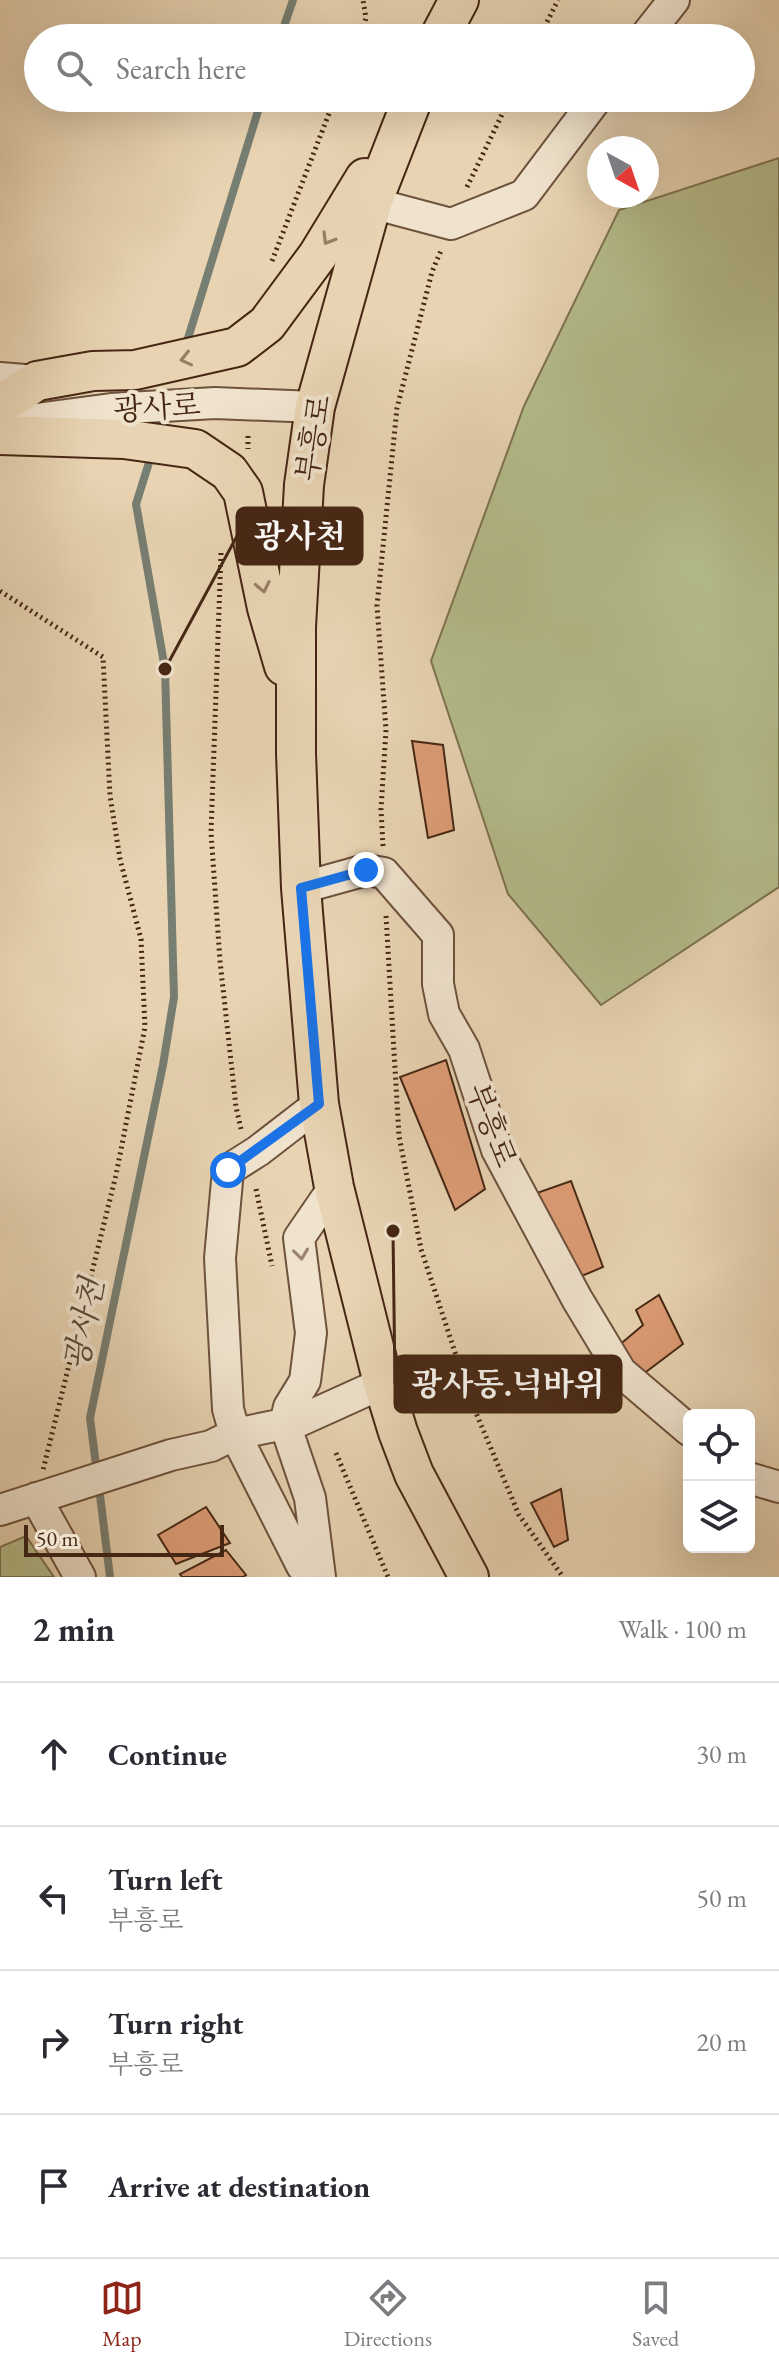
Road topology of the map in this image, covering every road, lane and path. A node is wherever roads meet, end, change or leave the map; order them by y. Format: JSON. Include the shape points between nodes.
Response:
{"nodes":[{"id":1,"x":363,"y":0,"type":"edge"},
{"id":2,"x":459,"y":0,"type":"edge"},
{"id":3,"x":558,"y":0,"type":"edge"},
{"id":4,"x":674,"y":0,"type":"edge"},
{"id":5,"x":364,"y":24,"type":"edge"},
{"id":6,"x":446,"y":24,"type":"edge"},
{"id":7,"x":546,"y":24,"type":"edge"},
{"id":8,"x":655,"y":24,"type":"edge"},
{"id":9,"x":329,"y":112,"type":"edge"},
{"id":10,"x":404,"y":112,"type":"edge"},
{"id":11,"x":407,"y":112,"type":"edge"},
{"id":12,"x":503,"y":112,"type":"edge"},
{"id":13,"x":586,"y":112,"type":"edge"},
{"id":14,"x":372,"y":203,"type":"junction"},
{"id":15,"x":451,"y":224,"type":"junction"},
{"id":16,"x":271,"y":265,"type":"dead end"},
{"id":17,"x":0,"y":378,"type":"edge"},
{"id":18,"x":37,"y":381,"type":"junction"},
{"id":19,"x":0,"y":405,"type":"edge"},
{"id":20,"x":315,"y":407,"type":"junction"},
{"id":21,"x":0,"y":424,"type":"edge"},
{"id":22,"x":118,"y":424,"type":"junction"},
{"id":23,"x":0,"y":435,"type":"edge"},
{"id":24,"x":222,"y":546,"type":"dead end"},
{"id":25,"x":0,"y":591,"type":"edge"},
{"id":26,"x":296,"y":707,"type":"junction"},
{"id":27,"x":384,"y":873,"type":"junction"},
{"id":28,"x":301,"y":888,"type":"junction"},
{"id":29,"x":319,"y":1104,"type":"junction"},
{"id":30,"x":248,"y":1157,"type":"junction"},
{"id":31,"x":334,"y":1187,"type":"junction"},
{"id":32,"x":274,"y":1275,"type":"dead end"},
{"id":33,"x":383,"y":1383,"type":"junction"},
{"id":34,"x":285,"y":1424,"type":"junction"},
{"id":35,"x":683,"y":1425,"type":"edge"},
{"id":36,"x":235,"y":1434,"type":"junction"},
{"id":37,"x":336,"y":1453,"type":"dead end"},
{"id":38,"x":755,"y":1480,"type":"edge"},
{"id":39,"x":779,"y":1487,"type":"edge"},
{"id":40,"x":49,"y":1494,"type":"junction"},
{"id":41,"x":0,"y":1510,"type":"edge"},
{"id":42,"x":80,"y":1577,"type":"edge"},
{"id":43,"x":311,"y":1577,"type":"edge"},
{"id":44,"x":320,"y":1577,"type":"edge"},
{"id":45,"x":388,"y":1577,"type":"edge"},
{"id":46,"x":469,"y":1577,"type":"edge"},
{"id":47,"x":563,"y":1577,"type":"edge"}],
"edges":[{"from":1,"to":5,"type":"path"},
{"from":2,"to":6,"type":"main road"},
{"from":3,"to":7,"type":"path"},
{"from":4,"to":8,"type":"street"},
{"from":9,"to":16,"type":"path"},
{"from":10,"to":18,"type":"main road","one_way":true,"via":[[318,255],[265,326],[237,347],[135,370]]},
{"from":11,"to":14,"type":"main road","name":"부흥로"},
{"from":12,"to":15,"type":"path"},
{"from":13,"to":15,"type":"street","via":[[524,195]]},
{"from":14,"to":15,"type":"street"},
{"from":14,"to":20,"type":"main road","name":"부흥로"},
{"from":15,"to":27,"type":"path","via":[[432,272],[397,408],[377,606],[386,730]]},
{"from":17,"to":18,"type":"street"},
{"from":18,"to":19,"type":"main road"},
{"from":20,"to":22,"type":"street","name":"광사로","via":[[215,403]]},
{"from":20,"to":26,"type":"main road","name":"부흥로","via":[[303,501]]},
{"from":21,"to":22,"type":"street","name":"광사로"},
{"from":22,"to":23,"type":"main road"},
{"from":22,"to":26,"type":"main road","one_way":true,"via":[[195,449],[229,472],[243,492],[267,608]]},
{"from":24,"to":30,"type":"path","via":[[211,832],[236,1107]]},
{"from":25,"to":40,"type":"path","via":[[103,657],[110,796],[141,939],[145,1027],[116,1175],[75,1333]]},
{"from":26,"to":28,"type":"main road","name":"부흥로"},
{"from":27,"to":28,"type":"street","via":[[366,870]]},
{"from":27,"to":35,"type":"street","name":"부흥로","via":[[438,935],[444,1014],[464,1049],[497,1150],[577,1299],[621,1372]]},
{"from":27,"to":47,"type":"path","via":[[399,1136],[421,1249],[469,1402],[519,1515]]},
{"from":28,"to":29,"type":"main road","name":"부흥로"},
{"from":29,"to":30,"type":"street"},
{"from":29,"to":31,"type":"main road","name":"부흥로"},
{"from":30,"to":32,"type":"path"},
{"from":30,"to":36,"type":"street","via":[[228,1170],[220,1258],[228,1409]]},
{"from":31,"to":33,"type":"main road","name":"부흥로"},
{"from":31,"to":34,"type":"street","one_way":true,"via":[[299,1238],[311,1333],[305,1381]]},
{"from":33,"to":34,"type":"street"},
{"from":33,"to":46,"type":"main road","name":"부흥로","via":[[414,1474]]},
{"from":34,"to":36,"type":"street"},
{"from":34,"to":44,"type":"street","via":[[310,1498]]},
{"from":36,"to":40,"type":"street","via":[[211,1446]]},
{"from":36,"to":43,"type":"street"},
{"from":37,"to":45,"type":"path"},
{"from":38,"to":39,"type":"street"},
{"from":40,"to":41,"type":"street"},
{"from":40,"to":42,"type":"street"}]}
